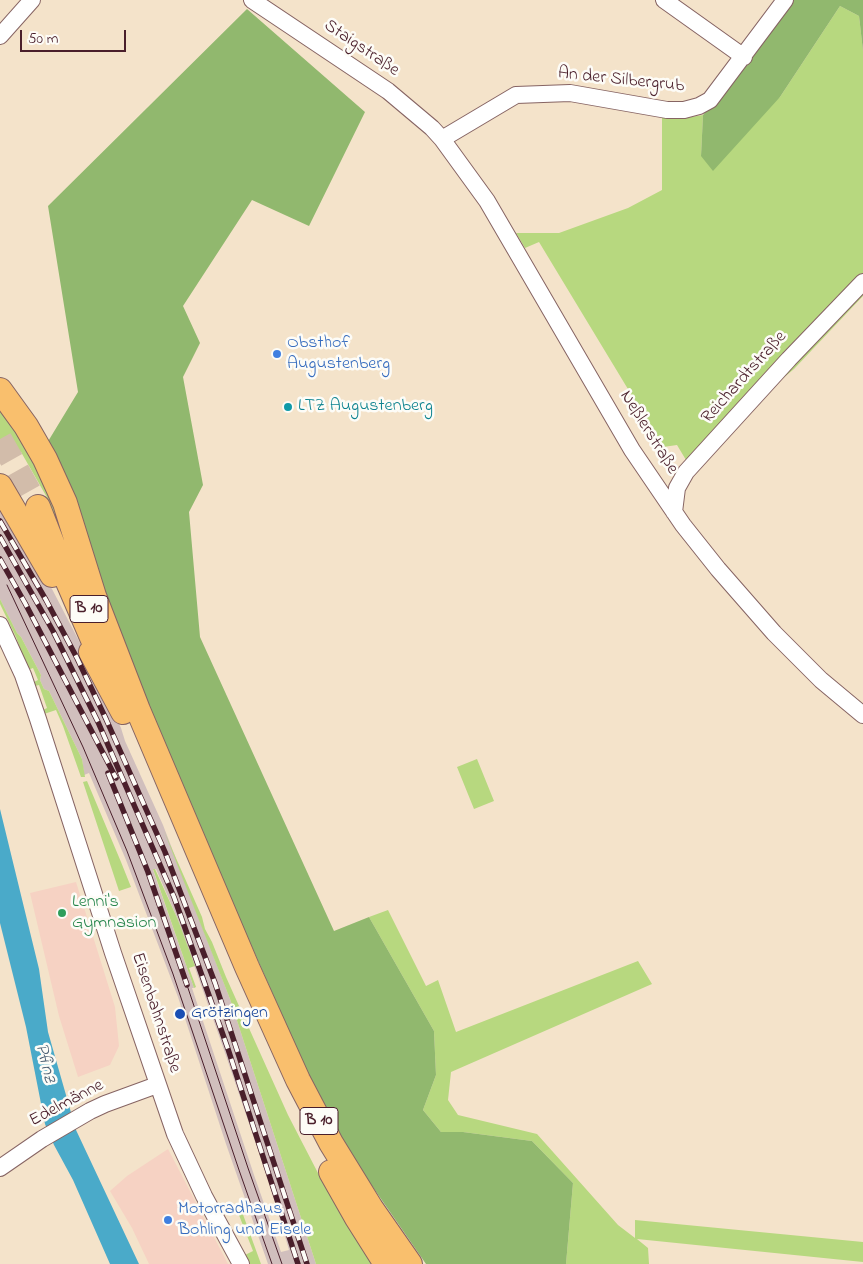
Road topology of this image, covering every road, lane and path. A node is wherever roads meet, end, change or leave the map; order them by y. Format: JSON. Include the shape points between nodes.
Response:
{"nodes":[{"id":1,"x":32,"y":0,"type":"edge"},
{"id":2,"x":252,"y":0,"type":"edge"},
{"id":3,"x":664,"y":0,"type":"edge"},
{"id":4,"x":785,"y":0,"type":"edge"},
{"id":5,"x":0,"y":36,"type":"edge"},
{"id":6,"x":744,"y":57,"type":"junction"},
{"id":7,"x":442,"y":139,"type":"junction"},
{"id":8,"x":863,"y":282,"type":"edge"},
{"id":9,"x":0,"y":390,"type":"edge"},
{"id":10,"x":0,"y":486,"type":"edge"},
{"id":11,"x":674,"y":512,"type":"junction"},
{"id":12,"x":0,"y":625,"type":"edge"},
{"id":13,"x":131,"y":711,"type":"junction"},
{"id":14,"x":863,"y":715,"type":"edge"},
{"id":15,"x":157,"y":1085,"type":"junction"},
{"id":16,"x":0,"y":1168,"type":"edge"},
{"id":17,"x":241,"y":1264,"type":"edge"},
{"id":18,"x":386,"y":1264,"type":"edge"},
{"id":19,"x":410,"y":1264,"type":"edge"}],
"edges":[{"from":1,"to":5,"type":"street"},
{"from":2,"to":7,"type":"street","name":"Staigstraße","via":[[388,91]]},
{"from":3,"to":6,"type":"street"},
{"from":4,"to":6,"type":"street","name":"An der Silbergrub"},
{"from":6,"to":7,"type":"street","name":"An der Silbergrub","via":[[710,100],[699,106],[667,110],[570,93],[516,95]]},
{"from":7,"to":11,"type":"street","name":"Neßlerstraße","via":[[487,200],[632,450]]},
{"from":8,"to":11,"type":"street","name":"Reichardtstraße","via":[[686,472],[676,488]]},
{"from":9,"to":13,"type":"highway","via":[[45,459],[65,503]]},
{"from":10,"to":13,"type":"highway"},
{"from":11,"to":14,"type":"street","name":"Neßlerstraße","via":[[753,610],[821,680]]},
{"from":12,"to":15,"type":"street","name":"Eisenbahnstraße","via":[[23,675]]},
{"from":13,"to":13,"type":"highway","number":"B 10","via":[[105,643],[38,508],[62,568]]},
{"from":13,"to":18,"type":"highway","number":"B 10","via":[[287,1087],[320,1154]]},
{"from":13,"to":19,"type":"highway","number":"B 10","via":[[298,1080],[331,1143]]},
{"from":15,"to":16,"type":"street","name":"Edelmänne","via":[[105,1104],[76,1119]]},
{"from":15,"to":17,"type":"street","name":"Eisenbahnstraße","via":[[175,1134],[204,1196]]}]}
